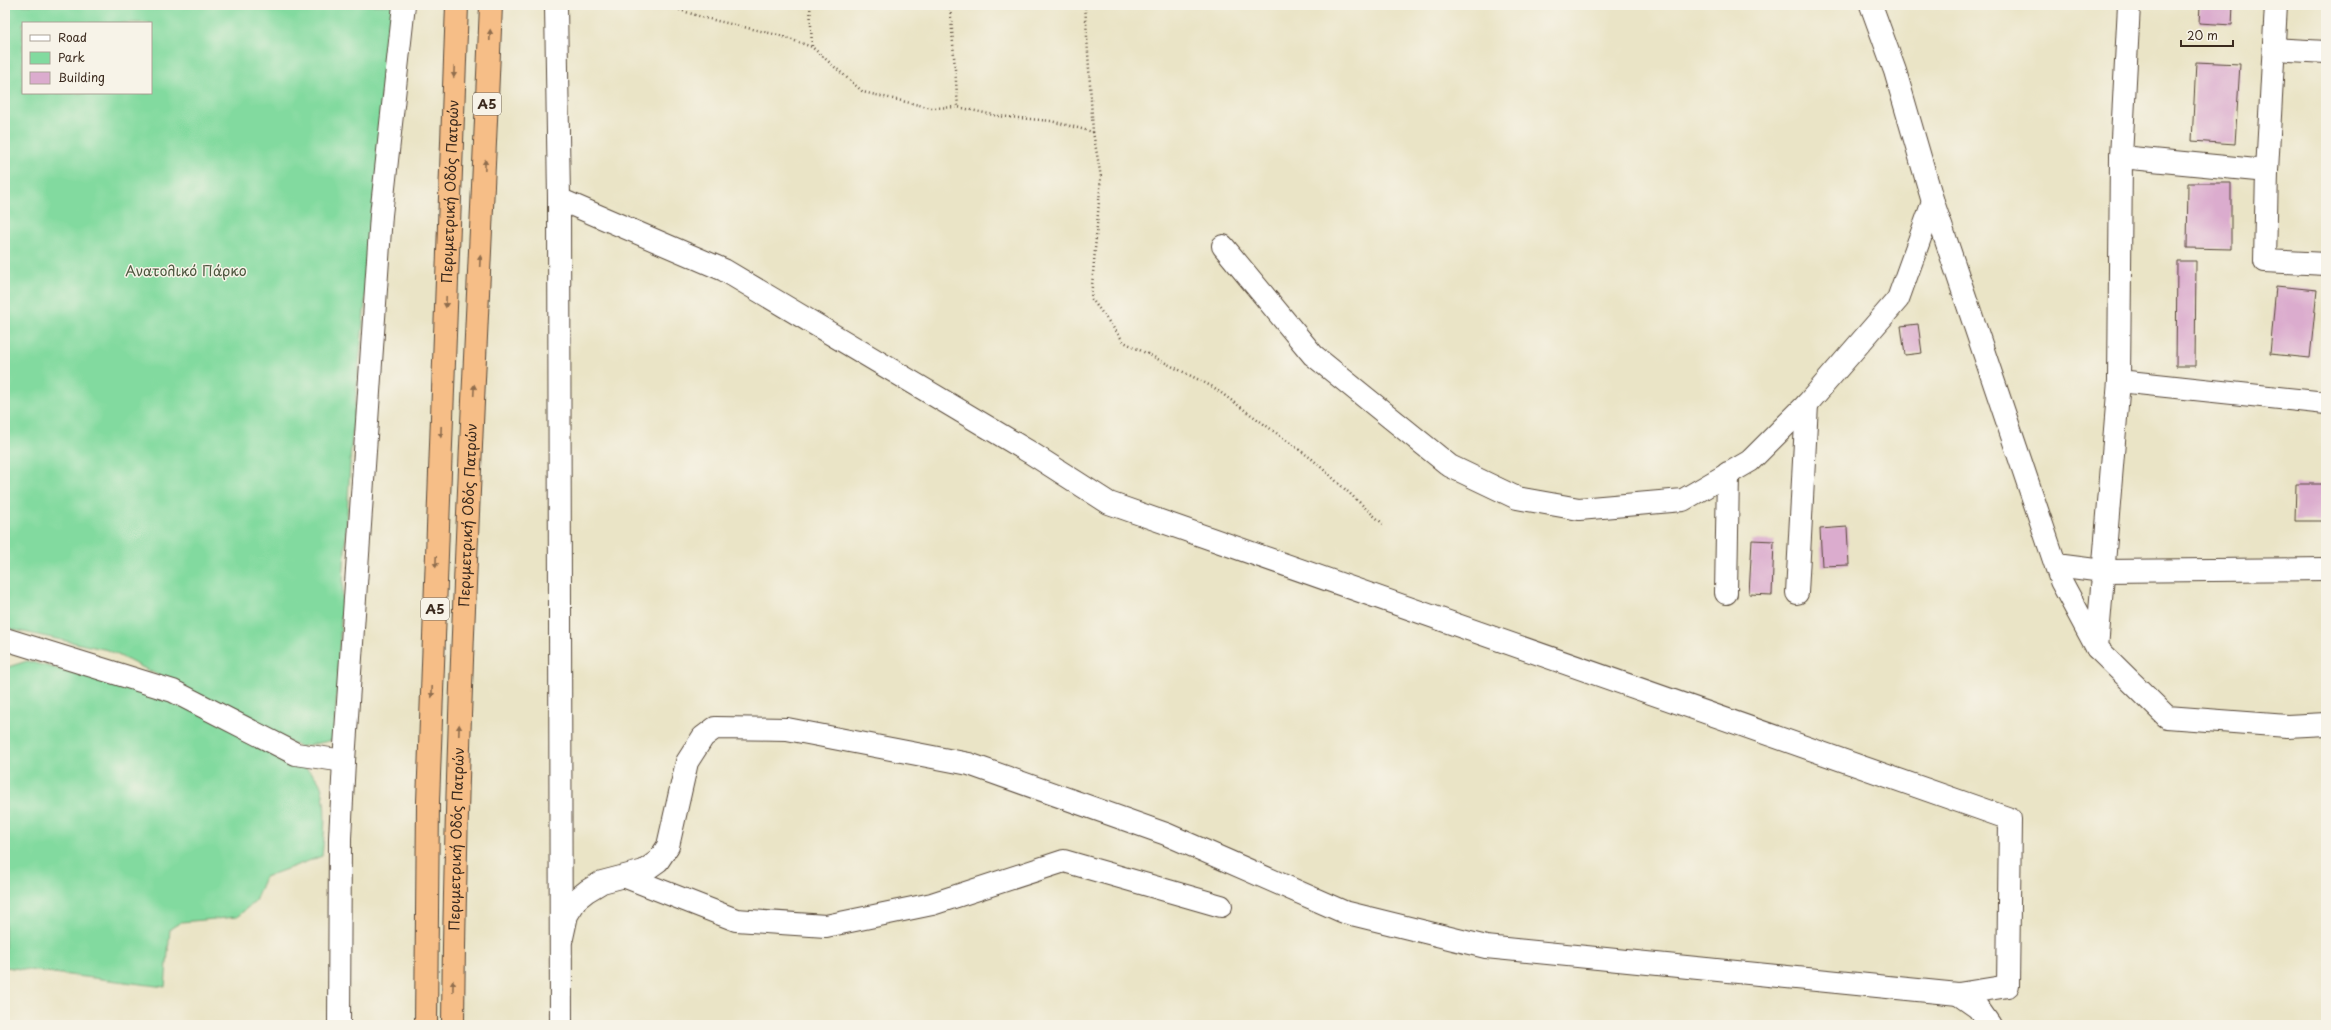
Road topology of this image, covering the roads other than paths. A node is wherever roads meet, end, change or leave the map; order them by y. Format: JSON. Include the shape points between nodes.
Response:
{"nodes":[{"id":1,"x":404,"y":5,"type":"edge"},
{"id":2,"x":457,"y":5,"type":"edge"},
{"id":3,"x":491,"y":5,"type":"edge"},
{"id":4,"x":556,"y":5,"type":"edge"},
{"id":5,"x":1871,"y":5,"type":"edge"},
{"id":6,"x":2129,"y":5,"type":"edge"},
{"id":7,"x":2276,"y":5,"type":"edge"},
{"id":8,"x":2274,"y":49,"type":"junction"},
{"id":9,"x":2326,"y":52,"type":"edge"},
{"id":10,"x":2121,"y":157,"type":"junction"},
{"id":11,"x":2267,"y":171,"type":"junction"},
{"id":12,"x":559,"y":200,"type":"junction"},
{"id":13,"x":1933,"y":202,"type":"junction"},
{"id":14,"x":1223,"y":246,"type":"dead end"},
{"id":15,"x":2326,"y":264,"type":"edge"},
{"id":16,"x":2119,"y":381,"type":"junction"},
{"id":17,"x":2326,"y":403,"type":"edge"},
{"id":18,"x":1807,"y":404,"type":"junction"},
{"id":19,"x":1728,"y":473,"type":"junction"},
{"id":20,"x":2056,"y":565,"type":"junction"},
{"id":21,"x":2326,"y":569,"type":"edge"},
{"id":22,"x":2103,"y":571,"type":"junction"},
{"id":23,"x":1726,"y":593,"type":"dead end"},
{"id":24,"x":1797,"y":593,"type":"dead end"},
{"id":25,"x":5,"y":639,"type":"edge"},
{"id":26,"x":2097,"y":648,"type":"junction"},
{"id":27,"x":2326,"y":724,"type":"edge"},
{"id":28,"x":344,"y":761,"type":"junction"},
{"id":29,"x":626,"y":877,"type":"junction"},
{"id":30,"x":1221,"y":906,"type":"dead end"},
{"id":31,"x":562,"y":938,"type":"junction"},
{"id":32,"x":1958,"y":994,"type":"junction"},
{"id":33,"x":339,"y":1025,"type":"edge"},
{"id":34,"x":426,"y":1025,"type":"edge"},
{"id":35,"x":453,"y":1025,"type":"edge"},
{"id":36,"x":562,"y":1025,"type":"edge"},
{"id":37,"x":1990,"y":1025,"type":"edge"}],
"edges":[{"from":1,"to":28,"type":"street","via":[[379,245]]},
{"from":2,"to":34,"type":"highway","name":"Περιμετρική Οδός Πατρών","number":"Α5","one_way":true,"via":[[428,802]]},
{"from":35,"to":3,"type":"highway","name":"Περιμετρική Οδός Πατρών","number":"Α5","one_way":true,"via":[[463,625]]},
{"from":4,"to":12,"type":"street"},
{"from":5,"to":13,"type":"street","via":[[1895,71]]},
{"from":6,"to":10,"type":"street"},
{"from":7,"to":8,"type":"street"},
{"from":8,"to":9,"type":"street"},
{"from":8,"to":11,"type":"street"},
{"from":10,"to":11,"type":"street"},
{"from":10,"to":16,"type":"street"},
{"from":11,"to":15,"type":"street","via":[[2265,261]]},
{"from":12,"to":31,"type":"street"},
{"from":12,"to":32,"type":"street","via":[[724,270],[1031,453],[1109,503],[2010,819],[2008,986]]},
{"from":13,"to":18,"type":"street","via":[[1898,299]]},
{"from":13,"to":20,"type":"street"},
{"from":14,"to":19,"type":"street","via":[[1313,355],[1450,466],[1517,498],[1579,509],[1683,500]]},
{"from":16,"to":17,"type":"street"},
{"from":16,"to":22,"type":"street"},
{"from":18,"to":19,"type":"street","via":[[1750,461]]},
{"from":18,"to":24,"type":"street"},
{"from":19,"to":23,"type":"street"},
{"from":20,"to":22,"type":"street"},
{"from":20,"to":26,"type":"street","via":[[2061,581]]},
{"from":21,"to":22,"type":"street"},
{"from":22,"to":26,"type":"street"},
{"from":25,"to":28,"type":"street","via":[[173,691],[296,754]]},
{"from":26,"to":27,"type":"street","via":[[2167,717],[2287,726]]},
{"from":28,"to":33,"type":"street","via":[[340,838]]},
{"from":29,"to":30,"type":"street","via":[[736,920],[826,926],[932,904],[1064,861]]},
{"from":29,"to":31,"type":"street","via":[[602,882],[577,899],[567,915]]},
{"from":29,"to":32,"type":"street","via":[[644,872],[658,861],[668,846],[687,762],[703,737],[715,728],[787,729],[969,764],[1166,834],[1344,912],[1486,947]]},
{"from":31,"to":36,"type":"street"},
{"from":32,"to":37,"type":"street","via":[[1978,1008]]}]}
